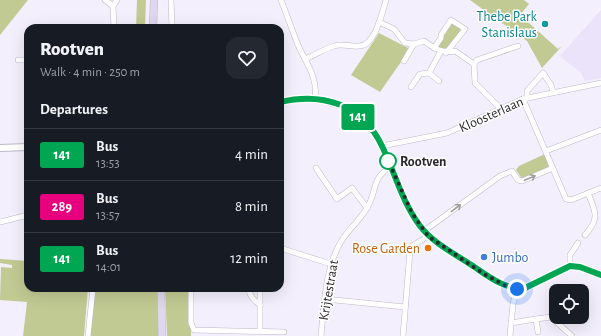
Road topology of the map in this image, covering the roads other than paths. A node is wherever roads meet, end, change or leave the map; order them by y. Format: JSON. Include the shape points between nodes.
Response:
{"nodes":[{"id":1,"x":105,"y":0,"type":"edge"},
{"id":2,"x":117,"y":0,"type":"edge"},
{"id":3,"x":154,"y":0,"type":"edge"},
{"id":4,"x":171,"y":0,"type":"edge"},
{"id":5,"x":282,"y":0,"type":"edge"},
{"id":6,"x":386,"y":0,"type":"edge"},
{"id":7,"x":113,"y":6,"type":"junction"},
{"id":8,"x":379,"y":22,"type":"junction"},
{"id":9,"x":114,"y":24,"type":"edge"},
{"id":10,"x":153,"y":24,"type":"edge"},
{"id":11,"x":172,"y":24,"type":"edge"},
{"id":12,"x":414,"y":44,"type":"junction"},
{"id":13,"x":518,"y":46,"type":"dead end"},
{"id":14,"x":434,"y":48,"type":"junction"},
{"id":15,"x":444,"y":52,"type":"junction"},
{"id":16,"x":306,"y":59,"type":"junction"},
{"id":17,"x":18,"y":60,"type":"dead end"},
{"id":18,"x":24,"y":60,"type":"edge"},
{"id":19,"x":404,"y":61,"type":"dead end"},
{"id":20,"x":474,"y":64,"type":"junction"},
{"id":21,"x":429,"y":73,"type":"junction"},
{"id":22,"x":439,"y":81,"type":"dead end"},
{"id":23,"x":600,"y":85,"type":"edge"},
{"id":24,"x":411,"y":87,"type":"dead end"},
{"id":25,"x":554,"y":92,"type":"junction"},
{"id":26,"x":315,"y":98,"type":"junction"},
{"id":27,"x":525,"y":98,"type":"junction"},
{"id":28,"x":284,"y":101,"type":"edge"},
{"id":29,"x":500,"y":108,"type":"junction"},
{"id":30,"x":601,"y":130,"type":"edge"},
{"id":31,"x":382,"y":146,"type":"junction"},
{"id":32,"x":24,"y":147,"type":"edge"},
{"id":33,"x":0,"y":148,"type":"edge"},
{"id":34,"x":546,"y":151,"type":"junction"},
{"id":35,"x":390,"y":167,"type":"junction"},
{"id":36,"x":316,"y":168,"type":"dead end"},
{"id":37,"x":553,"y":168,"type":"junction"},
{"id":38,"x":601,"y":188,"type":"edge"},
{"id":39,"x":588,"y":193,"type":"junction"},
{"id":40,"x":367,"y":208,"type":"junction"},
{"id":41,"x":24,"y":216,"type":"edge"},
{"id":42,"x":0,"y":222,"type":"edge"},
{"id":43,"x":426,"y":233,"type":"junction"},
{"id":44,"x":585,"y":235,"type":"dead end"},
{"id":45,"x":578,"y":243,"type":"dead end"},
{"id":46,"x":284,"y":249,"type":"edge"},
{"id":47,"x":331,"y":264,"type":"junction"},
{"id":48,"x":570,"y":266,"type":"junction"},
{"id":49,"x":601,"y":275,"type":"edge"},
{"id":50,"x":517,"y":289,"type":"junction"},
{"id":51,"x":93,"y":292,"type":"edge"},
{"id":52,"x":161,"y":292,"type":"edge"},
{"id":53,"x":191,"y":292,"type":"edge"},
{"id":54,"x":249,"y":292,"type":"edge"},
{"id":55,"x":260,"y":292,"type":"edge"},
{"id":56,"x":325,"y":299,"type":"junction"},
{"id":57,"x":260,"y":305,"type":"junction"},
{"id":58,"x":405,"y":307,"type":"junction"},
{"id":59,"x":536,"y":319,"type":"junction"},
{"id":60,"x":511,"y":323,"type":"junction"},
{"id":61,"x":260,"y":331,"type":"junction"},
{"id":62,"x":284,"y":332,"type":"dead end"},
{"id":63,"x":538,"y":332,"type":"dead end"},
{"id":64,"x":228,"y":334,"type":"edge"},
{"id":65,"x":511,"y":335,"type":"edge"},
{"id":66,"x":88,"y":336,"type":"edge"},
{"id":67,"x":162,"y":336,"type":"edge"},
{"id":68,"x":321,"y":336,"type":"edge"},
{"id":69,"x":403,"y":336,"type":"edge"},
{"id":70,"x":572,"y":336,"type":"edge"}],
"edges":[{"from":1,"to":7,"type":"street"},
{"from":2,"to":7,"type":"street"},
{"from":3,"to":10,"type":"main road"},
{"from":4,"to":11,"type":"street"},
{"from":5,"to":16,"type":"street"},
{"from":6,"to":8,"type":"street"},
{"from":7,"to":9,"type":"street"},
{"from":8,"to":12,"type":"street","via":[[394,30],[406,43]]},
{"from":8,"to":16,"type":"street","via":[[369,43],[364,46],[335,46]]},
{"from":12,"to":14,"type":"street","via":[[424,41]]},
{"from":12,"to":19,"type":"street"},
{"from":13,"to":20,"type":"street","via":[[477,60]]},
{"from":14,"to":15,"type":"street"},
{"from":14,"to":15,"type":"street","via":[[451,20],[465,29]]},
{"from":15,"to":20,"type":"street","via":[[455,51]]},
{"from":15,"to":21,"type":"street"},
{"from":16,"to":26,"type":"street","via":[[314,76]]},
{"from":17,"to":18,"type":"street"},
{"from":20,"to":29,"type":"street","via":[[475,83]]},
{"from":21,"to":22,"type":"street"},
{"from":21,"to":24,"type":"street","via":[[420,74]]},
{"from":23,"to":25,"type":"street","name":"Kloosterlaan"},
{"from":25,"to":27,"type":"street","name":"Kloosterlaan"},
{"from":25,"to":27,"type":"street","via":[[542,73],[527,91]]},
{"from":26,"to":28,"type":"street"},
{"from":26,"to":31,"type":"street","via":[[333,102],[350,110],[372,130]]},
{"from":27,"to":29,"type":"street","name":"Kloosterlaan"},
{"from":27,"to":34,"type":"street"},
{"from":29,"to":31,"type":"street","name":"Kloosterlaan","via":[[447,133]]},
{"from":30,"to":34,"type":"street"},
{"from":31,"to":35,"type":"street"},
{"from":32,"to":33,"type":"street"},
{"from":34,"to":37,"type":"street"},
{"from":35,"to":40,"type":"street","name":"Krijtestraat","via":[[380,173]]},
{"from":35,"to":43,"type":"street","via":[[412,213]]},
{"from":36,"to":40,"type":"street","via":[[337,199],[352,188]]},
{"from":37,"to":39,"type":"street","via":[[568,200]]},
{"from":43,"to":37,"type":"street","one_way":true,"via":[[500,176],[512,171],[518,180],[522,181]]},
{"from":38,"to":39,"type":"street"},
{"from":39,"to":44,"type":"street","via":[[596,215],[595,222]]},
{"from":40,"to":47,"type":"street","name":"Krijtestraat","via":[[342,240]]},
{"from":41,"to":42,"type":"street"},
{"from":43,"to":50,"type":"street","via":[[484,274]]},
{"from":43,"to":58,"type":"street","via":[[410,251]]},
{"from":45,"to":48,"type":"street","via":[[570,255]]},
{"from":46,"to":47,"type":"street"},
{"from":47,"to":56,"type":"street","name":"Krijtestraat"},
{"from":48,"to":49,"type":"street"},
{"from":48,"to":50,"type":"street","via":[[531,286]]},
{"from":50,"to":60,"type":"street"},
{"from":51,"to":66,"type":"street"},
{"from":52,"to":67,"type":"main road"},
{"from":53,"to":64,"type":"street","via":[[191,324],[194,330]]},
{"from":54,"to":57,"type":"street","via":[[253,300]]},
{"from":55,"to":57,"type":"street"},
{"from":56,"to":58,"type":"street"},
{"from":56,"to":68,"type":"street","name":"Krijtestraat"},
{"from":57,"to":61,"type":"street"},
{"from":58,"to":69,"type":"street"},
{"from":59,"to":60,"type":"street"},
{"from":59,"to":63,"type":"street"},
{"from":59,"to":70,"type":"street","via":[[551,317]]},
{"from":60,"to":65,"type":"street"},
{"from":61,"to":62,"type":"street"},
{"from":61,"to":64,"type":"street"}]}
